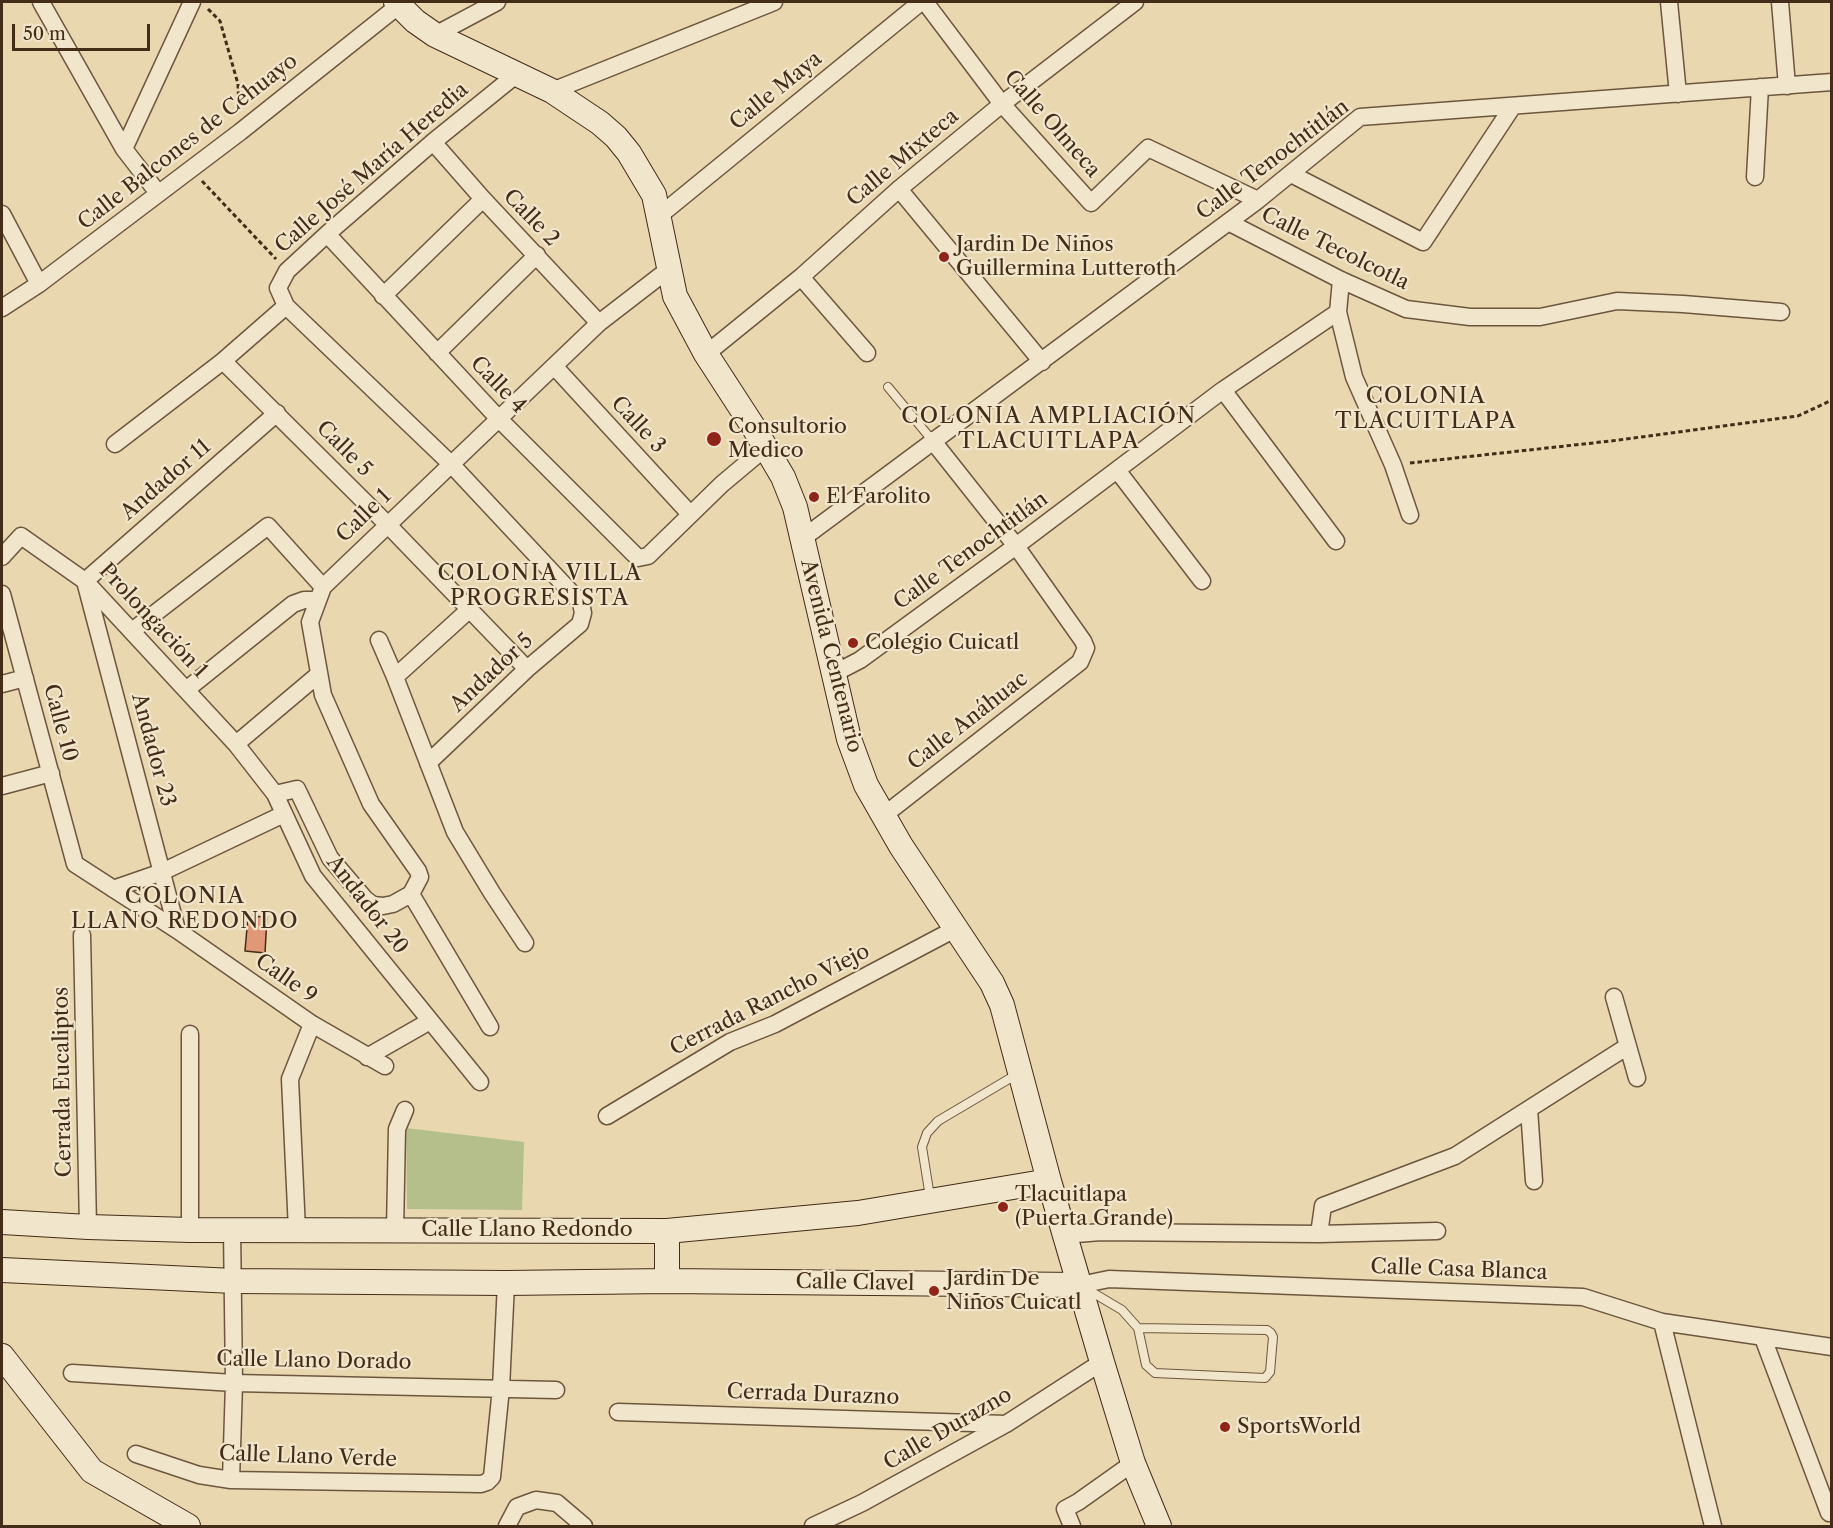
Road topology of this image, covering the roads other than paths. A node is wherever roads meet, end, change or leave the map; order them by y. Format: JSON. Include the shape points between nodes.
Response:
{"nodes":[{"id":1,"x":41,"y":2,"type":"edge"},
{"id":2,"x":497,"y":2,"type":"edge"},
{"id":3,"x":774,"y":2,"type":"edge"},
{"id":4,"x":923,"y":2,"type":"edge"},
{"id":5,"x":1135,"y":2,"type":"edge"},
{"id":6,"x":1669,"y":2,"type":"edge"},
{"id":7,"x":1780,"y":2,"type":"edge"},
{"id":8,"x":397,"y":4,"type":"edge"},
{"id":9,"x":200,"y":5,"type":"edge"},
{"id":10,"x":435,"y":35,"type":"junction"},
{"id":11,"x":517,"y":74,"type":"junction"},
{"id":12,"x":1832,"y":82,"type":"edge"},
{"id":13,"x":1787,"y":86,"type":"junction"},
{"id":14,"x":1760,"y":87,"type":"junction"},
{"id":15,"x":552,"y":92,"type":"junction"},
{"id":16,"x":1678,"y":94,"type":"junction"},
{"id":17,"x":1002,"y":104,"type":"junction"},
{"id":18,"x":1512,"y":106,"type":"junction"},
{"id":19,"x":433,"y":142,"type":"junction"},
{"id":20,"x":124,"y":149,"type":"junction"},
{"id":21,"x":1291,"y":174,"type":"junction"},
{"id":22,"x":1755,"y":177,"type":"dead end"},
{"id":23,"x":899,"y":189,"type":"junction"},
{"id":24,"x":158,"y":193,"type":"junction"},
{"id":25,"x":483,"y":199,"type":"junction"},
{"id":26,"x":1258,"y":200,"type":"junction"},
{"id":27,"x":2,"y":214,"type":"edge"},
{"id":28,"x":659,"y":216,"type":"junction"},
{"id":29,"x":1228,"y":222,"type":"junction"},
{"id":30,"x":327,"y":234,"type":"junction"},
{"id":31,"x":537,"y":255,"type":"junction"},
{"id":32,"x":669,"y":269,"type":"junction"},
{"id":33,"x":801,"y":277,"type":"junction"},
{"id":34,"x":1341,"y":280,"type":"junction"},
{"id":35,"x":39,"y":284,"type":"junction"},
{"id":36,"x":383,"y":296,"type":"junction"},
{"id":37,"x":286,"y":306,"type":"junction"},
{"id":38,"x":2,"y":308,"type":"edge"},
{"id":39,"x":1338,"y":312,"type":"junction"},
{"id":40,"x":1781,"y":312,"type":"dead end"},
{"id":41,"x":599,"y":323,"type":"junction"},
{"id":42,"x":437,"y":353,"type":"junction"},
{"id":43,"x":867,"y":353,"type":"dead end"},
{"id":44,"x":706,"y":354,"type":"junction"},
{"id":45,"x":223,"y":361,"type":"junction"},
{"id":46,"x":1042,"y":362,"type":"junction"},
{"id":47,"x":554,"y":366,"type":"junction"},
{"id":48,"x":888,"y":387,"type":"dead end"},
{"id":49,"x":1223,"y":390,"type":"junction"},
{"id":50,"x":277,"y":414,"type":"junction"},
{"id":51,"x":499,"y":419,"type":"junction"},
{"id":52,"x":932,"y":440,"type":"junction"},
{"id":53,"x":115,"y":444,"type":"dead end"},
{"id":54,"x":765,"y":448,"type":"junction"},
{"id":55,"x":451,"y":464,"type":"junction"},
{"id":56,"x":1117,"y":470,"type":"junction"},
{"id":57,"x":690,"y":514,"type":"junction"},
{"id":58,"x":1410,"y":515,"type":"dead end"},
{"id":59,"x":388,"y":525,"type":"junction"},
{"id":60,"x":803,"y":537,"type":"junction"},
{"id":61,"x":1336,"y":540,"type":"dead end"},
{"id":62,"x":1016,"y":546,"type":"junction"},
{"id":63,"x":2,"y":556,"type":"edge"},
{"id":64,"x":86,"y":581,"type":"junction"},
{"id":65,"x":1202,"y":581,"type":"dead end"},
{"id":66,"x":321,"y":593,"type":"junction"},
{"id":67,"x":2,"y":594,"type":"edge"},
{"id":68,"x":470,"y":609,"type":"junction"},
{"id":69,"x":132,"y":631,"type":"junction"},
{"id":70,"x":379,"y":640,"type":"dead end"},
{"id":71,"x":528,"y":669,"type":"junction"},
{"id":72,"x":319,"y":674,"type":"junction"},
{"id":73,"x":833,"y":674,"type":"junction"},
{"id":74,"x":395,"y":677,"type":"junction"},
{"id":75,"x":25,"y":678,"type":"junction"},
{"id":76,"x":2,"y":684,"type":"edge"},
{"id":77,"x":186,"y":690,"type":"junction"},
{"id":78,"x":236,"y":744,"type":"junction"},
{"id":79,"x":428,"y":763,"type":"junction"},
{"id":80,"x":51,"y":773,"type":"junction"},
{"id":81,"x":2,"y":786,"type":"edge"},
{"id":82,"x":275,"y":794,"type":"junction"},
{"id":83,"x":284,"y":814,"type":"junction"},
{"id":84,"x":883,"y":816,"type":"junction"},
{"id":85,"x":75,"y":864,"type":"joint"},
{"id":86,"x":162,"y":872,"type":"junction"},
{"id":87,"x":113,"y":889,"type":"junction"},
{"id":88,"x":411,"y":894,"type":"junction"},
{"id":89,"x":955,"y":929,"type":"junction"},
{"id":90,"x":177,"y":930,"type":"junction"},
{"id":91,"x":82,"y":935,"type":"dead end"},
{"id":92,"x":525,"y":943,"type":"dead end"},
{"id":93,"x":1614,"y":998,"type":"dead end"},
{"id":94,"x":430,"y":1021,"type":"junction"},
{"id":95,"x":312,"y":1024,"type":"junction"},
{"id":96,"x":490,"y":1027,"type":"dead end"},
{"id":97,"x":190,"y":1034,"type":"dead end"},
{"id":98,"x":1628,"y":1046,"type":"junction"},
{"id":99,"x":367,"y":1057,"type":"junction"},
{"id":100,"x":385,"y":1066,"type":"dead end"},
{"id":101,"x":1021,"y":1072,"type":"junction"},
{"id":102,"x":1637,"y":1078,"type":"dead end"},
{"id":103,"x":480,"y":1082,"type":"dead end"},
{"id":104,"x":1528,"y":1109,"type":"junction"},
{"id":105,"x":405,"y":1110,"type":"dead end"},
{"id":106,"x":607,"y":1116,"type":"dead end"},
{"id":107,"x":1534,"y":1181,"type":"dead end"},
{"id":108,"x":1049,"y":1182,"type":"junction"},
{"id":109,"x":931,"y":1201,"type":"junction"},
{"id":110,"x":2,"y":1222,"type":"edge"},
{"id":111,"x":88,"y":1227,"type":"junction"},
{"id":112,"x":190,"y":1230,"type":"junction"},
{"id":113,"x":232,"y":1230,"type":"junction"},
{"id":114,"x":297,"y":1230,"type":"junction"},
{"id":115,"x":395,"y":1230,"type":"junction"},
{"id":116,"x":667,"y":1231,"type":"junction"},
{"id":117,"x":1437,"y":1231,"type":"dead end"},
{"id":118,"x":1319,"y":1234,"type":"junction"},
{"id":119,"x":1064,"y":1235,"type":"junction"},
{"id":120,"x":2,"y":1270,"type":"edge"},
{"id":121,"x":234,"y":1281,"type":"junction"},
{"id":122,"x":667,"y":1281,"type":"junction"},
{"id":123,"x":506,"y":1283,"type":"junction"},
{"id":124,"x":1080,"y":1285,"type":"junction"},
{"id":125,"x":1662,"y":1322,"type":"junction"},
{"id":126,"x":1138,"y":1328,"type":"junction"},
{"id":127,"x":1763,"y":1338,"type":"junction"},
{"id":128,"x":1832,"y":1347,"type":"edge"},
{"id":129,"x":2,"y":1356,"type":"edge"},
{"id":130,"x":1102,"y":1362,"type":"junction"},
{"id":131,"x":72,"y":1373,"type":"dead end"},
{"id":132,"x":234,"y":1383,"type":"junction"},
{"id":133,"x":501,"y":1388,"type":"junction"},
{"id":134,"x":556,"y":1390,"type":"dead end"},
{"id":135,"x":618,"y":1412,"type":"dead end"},
{"id":136,"x":1006,"y":1424,"type":"junction"},
{"id":137,"x":136,"y":1454,"type":"dead end"},
{"id":138,"x":1133,"y":1463,"type":"junction"},
{"id":139,"x":231,"y":1480,"type":"junction"},
{"id":140,"x":1829,"y":1513,"type":"dead end"},
{"id":141,"x":188,"y":1527,"type":"edge"},
{"id":142,"x":507,"y":1527,"type":"edge"},
{"id":143,"x":584,"y":1527,"type":"edge"},
{"id":144,"x":813,"y":1527,"type":"edge"},
{"id":145,"x":1072,"y":1527,"type":"edge"},
{"id":146,"x":1159,"y":1527,"type":"edge"},
{"id":147,"x":1713,"y":1527,"type":"edge"}],
"edges":[{"from":1,"to":20,"type":"street"},
{"from":2,"to":10,"type":"street"},
{"from":3,"to":15,"type":"street"},
{"from":4,"to":17,"type":"street","name":"Calle Olmeca"},
{"from":4,"to":28,"type":"street","name":"Calle Maya"},
{"from":5,"to":17,"type":"street","name":"Calle Mixteca"},
{"from":6,"to":16,"type":"street"},
{"from":7,"to":13,"type":"street"},
{"from":8,"to":10,"type":"street","name":"Avenida Centenario"},
{"from":8,"to":24,"type":"street","name":"Calle Balcones de Cehuayo","via":[[240,132]]},
{"from":9,"to":20,"type":"street"},
{"from":10,"to":11,"type":"street","name":"Avenida Centenario"},
{"from":11,"to":15,"type":"street","name":"Avenida Centenario"},
{"from":11,"to":19,"type":"street","name":"Calle José María Heredia"},
{"from":12,"to":13,"type":"street","name":"Calle Tenochtitlán"},
{"from":13,"to":14,"type":"street","name":"Calle Tenochtitlán"},
{"from":14,"to":16,"type":"street","name":"Calle Tenochtitlán"},
{"from":14,"to":22,"type":"street"},
{"from":15,"to":28,"type":"street","name":"Avenida Centenario","via":[[616,137],[644,176]]},
{"from":16,"to":18,"type":"street","name":"Calle Tenochtitlán"},
{"from":17,"to":23,"type":"street","name":"Calle Mixteca"},
{"from":17,"to":26,"type":"street","name":"Calle Olmeca","via":[[1091,203],[1149,148]]},
{"from":18,"to":21,"type":"street","name":"Calle Tenochtitlán","via":[[1360,117]]},
{"from":18,"to":21,"type":"street","via":[[1423,242]]},
{"from":19,"to":25,"type":"street","name":"Calle 2"},
{"from":19,"to":30,"type":"street","name":"Calle José María Heredia"},
{"from":20,"to":24,"type":"street"},
{"from":21,"to":26,"type":"street","name":"Calle Tenochtitlán"},
{"from":23,"to":33,"type":"street","name":"Calle Mixteca"},
{"from":23,"to":46,"type":"street"},
{"from":24,"to":35,"type":"street","name":"Calle Balcones de Cehuayo"},
{"from":25,"to":31,"type":"street","name":"Calle 2"},
{"from":25,"to":36,"type":"street"},
{"from":26,"to":29,"type":"street","name":"Calle Tenochtitlán"},
{"from":27,"to":35,"type":"street"},
{"from":28,"to":32,"type":"street","name":"Avenida Centenario"},
{"from":29,"to":34,"type":"street","name":"Calle Tecolcotla"},
{"from":29,"to":46,"type":"street","name":"Calle Tenochtitlán"},
{"from":30,"to":36,"type":"street","name":"Calle 4"},
{"from":30,"to":37,"type":"street","name":"Calle José María Heredia","via":[[287,271],[278,288]]},
{"from":31,"to":41,"type":"street","name":"Calle 2"},
{"from":31,"to":42,"type":"street"},
{"from":32,"to":41,"type":"street","name":"Calle 1"},
{"from":32,"to":44,"type":"street","name":"Avenida Centenario","via":[[675,296]]},
{"from":33,"to":43,"type":"street"},
{"from":33,"to":44,"type":"street","name":"Calle Mixteca"},
{"from":34,"to":39,"type":"street"},
{"from":34,"to":40,"type":"street","name":"Calle Tecolcotla","via":[[1406,309],[1470,317],[1540,317],[1617,301]]},
{"from":35,"to":38,"type":"street","name":"Calle Balcones de Cehuayo"},
{"from":36,"to":42,"type":"street","name":"Calle 4"},
{"from":37,"to":45,"type":"street"},
{"from":37,"to":55,"type":"street"},
{"from":39,"to":49,"type":"street","name":"Calle Tenochtitlán"},
{"from":39,"to":58,"type":"street","via":[[1354,377],[1393,465]]},
{"from":41,"to":47,"type":"street","name":"Calle 1"},
{"from":42,"to":51,"type":"street","name":"Calle 4"},
{"from":44,"to":54,"type":"street","name":"Avenida Centenario"},
{"from":45,"to":50,"type":"street","name":"Calle 5"},
{"from":45,"to":53,"type":"street"},
{"from":46,"to":52,"type":"street","name":"Calle Tenochtitlán"},
{"from":47,"to":51,"type":"street","name":"Calle 1"},
{"from":47,"to":57,"type":"street","name":"Calle 3"},
{"from":48,"to":52,"type":"lane"},
{"from":49,"to":56,"type":"street","name":"Calle Tenochtitlán"},
{"from":49,"to":61,"type":"street"},
{"from":50,"to":59,"type":"street","name":"Calle 5"},
{"from":50,"to":64,"type":"street","name":"Andador 11"},
{"from":51,"to":55,"type":"street","name":"Calle 1"},
{"from":51,"to":57,"type":"street","name":"Calle 4","via":[[638,558],[648,556]]},
{"from":52,"to":60,"type":"street","name":"Calle Tenochtitlán"},
{"from":52,"to":62,"type":"street"},
{"from":54,"to":57,"type":"street"},
{"from":54,"to":60,"type":"street","name":"Avenida Centenario","via":[[783,477]]},
{"from":55,"to":59,"type":"street","name":"Calle 1"},
{"from":55,"to":71,"type":"street","name":"Andador 5","via":[[581,603],[580,624]]},
{"from":56,"to":62,"type":"street","name":"Calle Tenochtitlán"},
{"from":56,"to":65,"type":"street"},
{"from":59,"to":66,"type":"street","name":"Calle 1"},
{"from":59,"to":68,"type":"street","name":"Calle 5"},
{"from":60,"to":73,"type":"street","name":"Avenida Centenario"},
{"from":62,"to":73,"type":"street","name":"Calle Tenochtitlán","via":[[860,660]]},
{"from":62,"to":84,"type":"street","name":"Calle Anáhuac","via":[[1083,640],[1086,648],[1080,662]]},
{"from":63,"to":64,"type":"street","name":"Prolongación 1","via":[[21,536]]},
{"from":64,"to":69,"type":"street","name":"Prolongación 1"},
{"from":64,"to":86,"type":"street","name":"Andador 23"},
{"from":66,"to":69,"type":"street","via":[[268,526]]},
{"from":66,"to":72,"type":"street","via":[[310,622]]},
{"from":66,"to":77,"type":"street","via":[[293,604]]},
{"from":67,"to":75,"type":"street","name":"Calle 10"},
{"from":68,"to":71,"type":"street","name":"Calle 5"},
{"from":68,"to":74,"type":"street"},
{"from":69,"to":77,"type":"street","name":"Prolongación 1"},
{"from":70,"to":74,"type":"street"},
{"from":71,"to":79,"type":"street","name":"Andador 5"},
{"from":72,"to":78,"type":"street"},
{"from":72,"to":88,"type":"street","via":[[323,695],[371,804],[418,871],[420,878]]},
{"from":73,"to":84,"type":"street","name":"Avenida Centenario","via":[[852,747]]},
{"from":74,"to":79,"type":"street"},
{"from":75,"to":76,"type":"street"},
{"from":75,"to":80,"type":"street","name":"Calle 10"},
{"from":77,"to":78,"type":"street","name":"Prolongación 1"},
{"from":78,"to":82,"type":"street","name":"Andador 20"},
{"from":79,"to":92,"type":"street","via":[[455,832]]},
{"from":80,"to":81,"type":"street"},
{"from":80,"to":85,"type":"street","name":"Calle 10"},
{"from":82,"to":83,"type":"street","name":"Andador 20"},
{"from":82,"to":88,"type":"street","via":[[297,789],[330,858],[373,904],[393,904]]},
{"from":83,"to":86,"type":"street"},
{"from":83,"to":94,"type":"street","name":"Andador 20","via":[[313,876]]},
{"from":84,"to":89,"type":"street","name":"Avenida Centenario"},
{"from":85,"to":87,"type":"street","name":"Calle 9"},
{"from":86,"to":87,"type":"street"},
{"from":86,"to":90,"type":"street","name":"Andador 23"},
{"from":87,"to":90,"type":"street","name":"Calle 9"},
{"from":88,"to":96,"type":"street"},
{"from":89,"to":101,"type":"street","name":"Avenida Centenario","via":[[992,983]]},
{"from":89,"to":106,"type":"street","name":"Cerrada Rancho Viejo","via":[[774,1024],[730,1042]]},
{"from":90,"to":95,"type":"street","name":"Calle 9"},
{"from":91,"to":111,"type":"street","name":"Cerrada Eucaliptos"},
{"from":93,"to":98,"type":"street"},
{"from":94,"to":99,"type":"street"},
{"from":94,"to":103,"type":"street","name":"Andador 20"},
{"from":95,"to":99,"type":"street","name":"Calle 9"},
{"from":95,"to":114,"type":"street","via":[[290,1079]]},
{"from":97,"to":112,"type":"street"},
{"from":98,"to":102,"type":"street"},
{"from":98,"to":104,"type":"street"},
{"from":99,"to":100,"type":"street","name":"Calle 9"},
{"from":101,"to":108,"type":"street","name":"Avenida Centenario"},
{"from":101,"to":109,"type":"lane","via":[[938,1121],[927,1134],[922,1147]]},
{"from":104,"to":107,"type":"street"},
{"from":104,"to":118,"type":"street","via":[[1455,1156],[1323,1206]]},
{"from":105,"to":115,"type":"street","via":[[397,1129]]},
{"from":108,"to":109,"type":"street","name":"Calle Llano Redondo"},
{"from":108,"to":119,"type":"street","name":"Avenida Centenario"},
{"from":109,"to":116,"type":"street","name":"Calle Llano Redondo","via":[[858,1213]]},
{"from":110,"to":111,"type":"street","name":"Calle Llano Redondo"},
{"from":111,"to":112,"type":"street","name":"Calle Llano Redondo"},
{"from":112,"to":113,"type":"street","name":"Calle Llano Redondo"},
{"from":113,"to":114,"type":"street","name":"Calle Llano Redondo"},
{"from":113,"to":121,"type":"street"},
{"from":114,"to":115,"type":"street","name":"Calle Llano Redondo"},
{"from":115,"to":116,"type":"street","name":"Calle Llano Redondo"},
{"from":116,"to":122,"type":"street"},
{"from":117,"to":118,"type":"street"},
{"from":118,"to":119,"type":"street"},
{"from":119,"to":124,"type":"street","name":"Avenida Centenario"},
{"from":120,"to":121,"type":"street"},
{"from":121,"to":123,"type":"street"},
{"from":121,"to":132,"type":"street"},
{"from":122,"to":123,"type":"street"},
{"from":122,"to":124,"type":"street","name":"Calle Clavel"},
{"from":123,"to":133,"type":"street"},
{"from":124,"to":125,"type":"street","name":"Calle Casa Blanca","via":[[1109,1279],[1583,1297]]},
{"from":124,"to":126,"type":"lane","via":[[1122,1310]]},
{"from":124,"to":130,"type":"street","name":"Avenida Centenario"},
{"from":125,"to":127,"type":"street","name":"Calle Casa Blanca"},
{"from":125,"to":147,"type":"street"},
{"from":126,"to":126,"type":"lane","via":[[1146,1365],[1155,1373],[1265,1378],[1270,1372],[1273,1337],[1267,1330]]},
{"from":127,"to":128,"type":"street","name":"Calle Casa Blanca"},
{"from":127,"to":140,"type":"street"},
{"from":129,"to":141,"type":"street","via":[[92,1471]]},
{"from":130,"to":136,"type":"street","name":"Calle Durazno"},
{"from":130,"to":138,"type":"street","name":"Avenida Centenario"},
{"from":131,"to":132,"type":"street","name":"Calle Llano Dorado"},
{"from":132,"to":133,"type":"street","name":"Calle Llano Dorado"},
{"from":132,"to":139,"type":"street"},
{"from":133,"to":134,"type":"street","name":"Calle Llano Dorado"},
{"from":133,"to":139,"type":"street","name":"Calle Llano Verde","via":[[492,1477],[487,1482]]},
{"from":135,"to":136,"type":"street","name":"Cerrada Durazno"},
{"from":136,"to":144,"type":"street","name":"Calle Durazno"},
{"from":137,"to":139,"type":"street","name":"Calle Llano Verde","via":[[200,1475]]},
{"from":138,"to":145,"type":"street","via":[[1065,1509]]},
{"from":138,"to":146,"type":"street","name":"Avenida Centenario"},
{"from":142,"to":143,"type":"street","via":[[517,1507],[536,1500],[557,1503]]}]}
